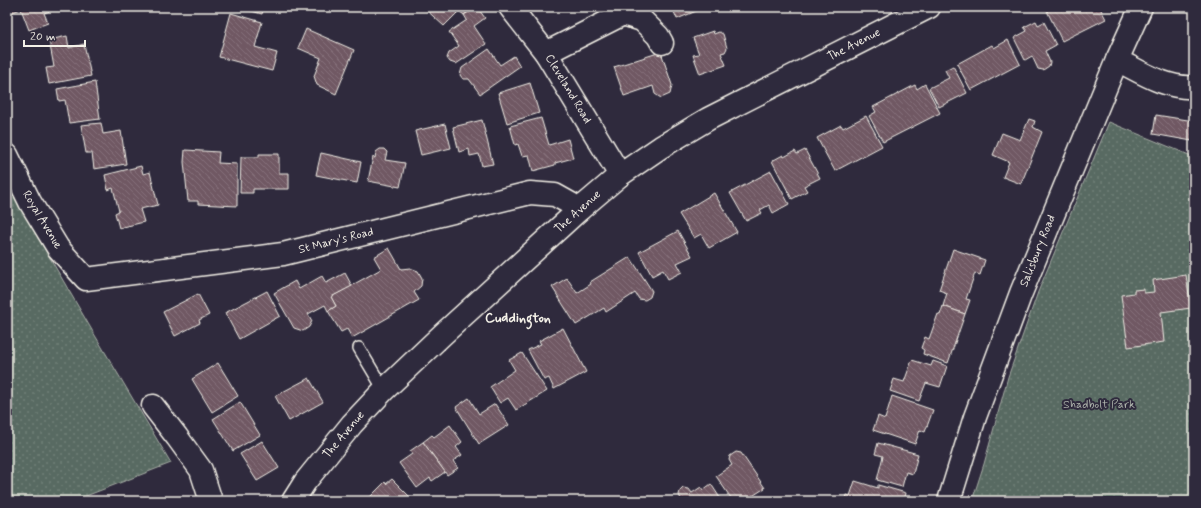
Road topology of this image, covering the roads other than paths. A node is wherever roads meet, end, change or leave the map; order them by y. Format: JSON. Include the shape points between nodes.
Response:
{"nodes":[{"id":1,"x":510,"y":7,"type":"edge"},
{"id":2,"x":929,"y":7,"type":"edge"},
{"id":3,"x":1141,"y":7,"type":"edge"},
{"id":4,"x":622,"y":10,"type":"edge"},
{"id":5,"x":662,"y":43,"type":"dead end"},
{"id":6,"x":546,"y":53,"type":"junction"},
{"id":7,"x":1117,"y":60,"type":"junction"},
{"id":8,"x":1194,"y":87,"type":"edge"},
{"id":9,"x":7,"y":155,"type":"edge"},
{"id":10,"x":620,"y":175,"type":"junction"},
{"id":11,"x":580,"y":209,"type":"junction"},
{"id":12,"x":86,"y":279,"type":"joint"},
{"id":13,"x":359,"y":348,"type":"dead end"},
{"id":14,"x":384,"y":390,"type":"junction"},
{"id":15,"x":153,"y":406,"type":"dead end"},
{"id":16,"x":211,"y":501,"type":"edge"},
{"id":17,"x":293,"y":501,"type":"edge"},
{"id":18,"x":949,"y":501,"type":"edge"}],
"edges":[{"from":1,"to":6,"type":"street","name":"Cleveland Road"},
{"from":2,"to":10,"type":"street","name":"The Avenue","via":[[708,119]]},
{"from":3,"to":7,"type":"street","name":"Salisbury Road"},
{"from":4,"to":5,"type":"street","via":[[642,20]]},
{"from":4,"to":6,"type":"street"},
{"from":6,"to":10,"type":"street","name":"Cleveland Road"},
{"from":7,"to":8,"type":"street","via":[[1163,83],[1185,88]]},
{"from":7,"to":18,"type":"street","name":"Salisbury Road","via":[[1021,294],[975,417]]},
{"from":9,"to":12,"type":"street","name":"Royal Avenue","via":[[30,202],[58,248]]},
{"from":10,"to":11,"type":"street","name":"The Avenue"},
{"from":11,"to":12,"type":"street","name":"St Mary's Road","via":[[555,195],[530,193],[283,254]]},
{"from":11,"to":14,"type":"street","name":"The Avenue"},
{"from":13,"to":14,"type":"lane"},
{"from":14,"to":17,"type":"street","name":"The Avenue","via":[[305,482]]},
{"from":15,"to":16,"type":"street","via":[[201,470]]}]}
